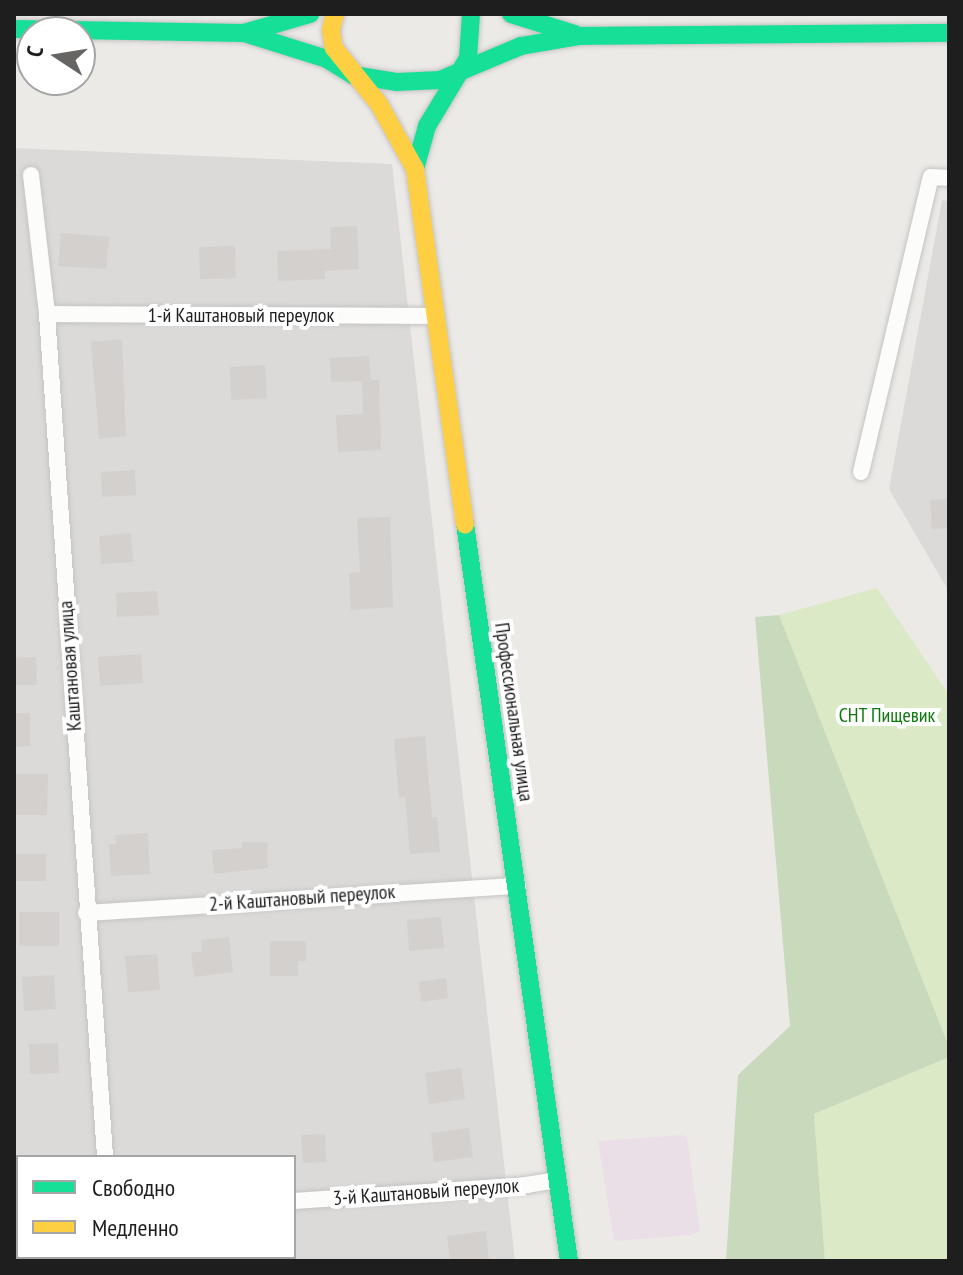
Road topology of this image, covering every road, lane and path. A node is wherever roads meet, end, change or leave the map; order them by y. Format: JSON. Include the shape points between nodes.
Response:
{"nodes":[{"id":1,"x":310,"y":14,"type":"edge"},
{"id":2,"x":335,"y":14,"type":"edge"},
{"id":3,"x":471,"y":14,"type":"edge"},
{"id":4,"x":511,"y":14,"type":"edge"},
{"id":5,"x":14,"y":29,"type":"edge"},
{"id":6,"x":244,"y":33,"type":"junction"},
{"id":7,"x":949,"y":33,"type":"edge"},
{"id":8,"x":580,"y":36,"type":"junction"},
{"id":9,"x":462,"y":69,"type":"junction"},
{"id":10,"x":353,"y":75,"type":"junction"},
{"id":11,"x":415,"y":169,"type":"junction"},
{"id":12,"x":31,"y":175,"type":"dead end"},
{"id":13,"x":949,"y":178,"type":"edge"},
{"id":14,"x":47,"y":314,"type":"junction"},
{"id":15,"x":434,"y":316,"type":"junction"},
{"id":16,"x":861,"y":472,"type":"dead end"},
{"id":17,"x":518,"y":886,"type":"junction"},
{"id":18,"x":86,"y":913,"type":"junction"},
{"id":19,"x":105,"y":1155,"type":"edge"},
{"id":20,"x":557,"y":1180,"type":"junction"},
{"id":21,"x":296,"y":1201,"type":"edge"},
{"id":22,"x":569,"y":1261,"type":"edge"}],
"edges":[{"from":1,"to":6,"type":"street"},
{"from":2,"to":10,"type":"street","via":[[331,40]]},
{"from":3,"to":9,"type":"street","via":[[472,39]]},
{"from":4,"to":8,"type":"street"},
{"from":5,"to":6,"type":"street"},
{"from":6,"to":10,"type":"street","via":[[327,59]]},
{"from":7,"to":8,"type":"street"},
{"from":8,"to":9,"type":"street","via":[[521,46]]},
{"from":9,"to":10,"type":"street","via":[[440,80],[414,82]]},
{"from":9,"to":11,"type":"street","via":[[427,126]]},
{"from":10,"to":11,"type":"street","via":[[379,104]]},
{"from":11,"to":15,"type":"street","name":"Профессиональная улица"},
{"from":12,"to":14,"type":"street","name":"Каштановая улица"},
{"from":13,"to":16,"type":"street","via":[[931,177]]},
{"from":14,"to":15,"type":"street","name":"1-й Каштановый переулок"},
{"from":14,"to":18,"type":"street","name":"Каштановая улица"},
{"from":15,"to":17,"type":"street","name":"Профессиональная улица"},
{"from":17,"to":18,"type":"street","name":"2-й Каштановый переулок"},
{"from":17,"to":20,"type":"street","name":"Профессиональная улица"},
{"from":18,"to":19,"type":"street","name":"Каштановая улица"},
{"from":20,"to":21,"type":"street","name":"3-й Каштановый переулок"},
{"from":20,"to":22,"type":"street","name":"Профессиональная улица"}]}
